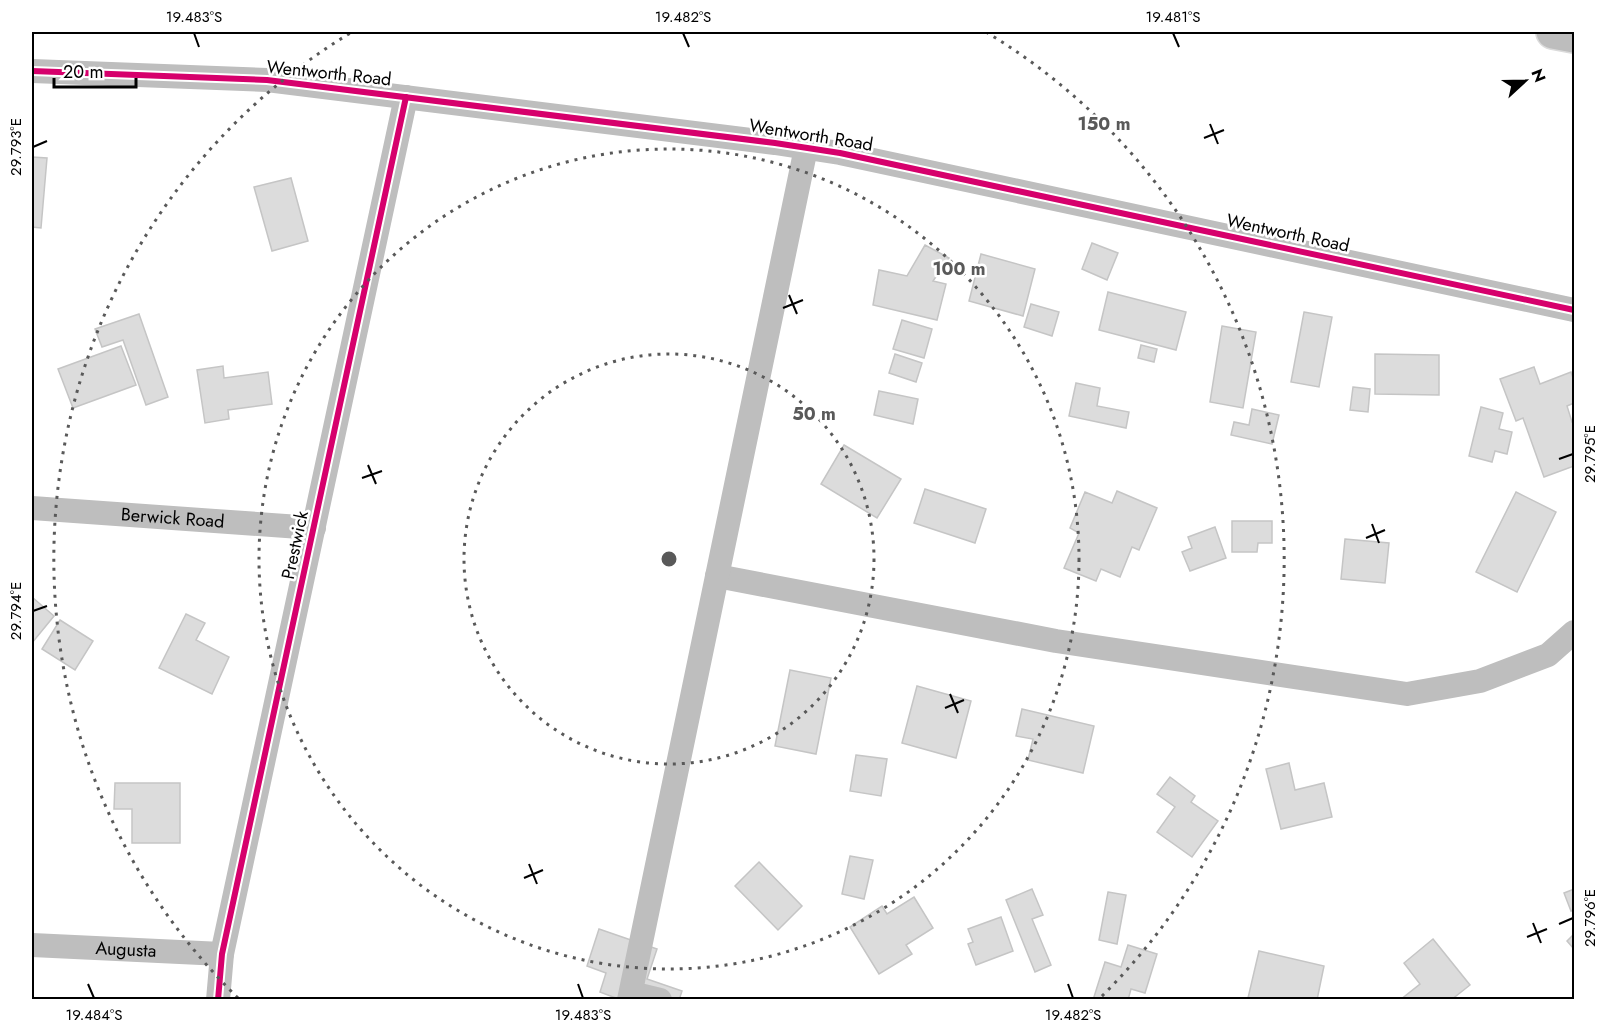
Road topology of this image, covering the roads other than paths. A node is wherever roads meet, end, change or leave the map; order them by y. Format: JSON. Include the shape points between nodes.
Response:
{"nodes":[{"id":1,"x":1553,"y":32,"type":"edge"},
{"id":2,"x":1575,"y":36,"type":"edge"},
{"id":3,"x":32,"y":71,"type":"edge"},
{"id":4,"x":406,"y":97,"type":"junction"},
{"id":5,"x":806,"y":148,"type":"junction"},
{"id":6,"x":1575,"y":310,"type":"edge"},
{"id":7,"x":32,"y":508,"type":"edge"},
{"id":8,"x":314,"y":528,"type":"junction"},
{"id":9,"x":717,"y":576,"type":"junction"},
{"id":10,"x":1575,"y":632,"type":"edge"},
{"id":11,"x":32,"y":945,"type":"edge"},
{"id":12,"x":222,"y":954,"type":"junction"},
{"id":13,"x":630,"y":996,"type":"edge"},
{"id":14,"x":218,"y":999,"type":"edge"},
{"id":15,"x":660,"y":999,"type":"edge"}],
"edges":[{"from":1,"to":2,"type":"highway"},
{"from":3,"to":4,"type":"street","name":"Wentworth Road","via":[[267,80]]},
{"from":4,"to":5,"type":"street","name":"Wentworth Road"},
{"from":4,"to":8,"type":"street","name":"Prestwick"},
{"from":5,"to":6,"type":"street","name":"Wentworth Road"},
{"from":5,"to":9,"type":"street"},
{"from":7,"to":8,"type":"street","name":"Berwick Road"},
{"from":8,"to":12,"type":"street","name":"Prestwick"},
{"from":9,"to":10,"type":"street","via":[[1056,641],[1407,694],[1480,681],[1548,655]]},
{"from":9,"to":13,"type":"street"},
{"from":11,"to":12,"type":"street","name":"Augusta"},
{"from":12,"to":14,"type":"street","name":"Prestwick"},
{"from":13,"to":15,"type":"street"}]}
